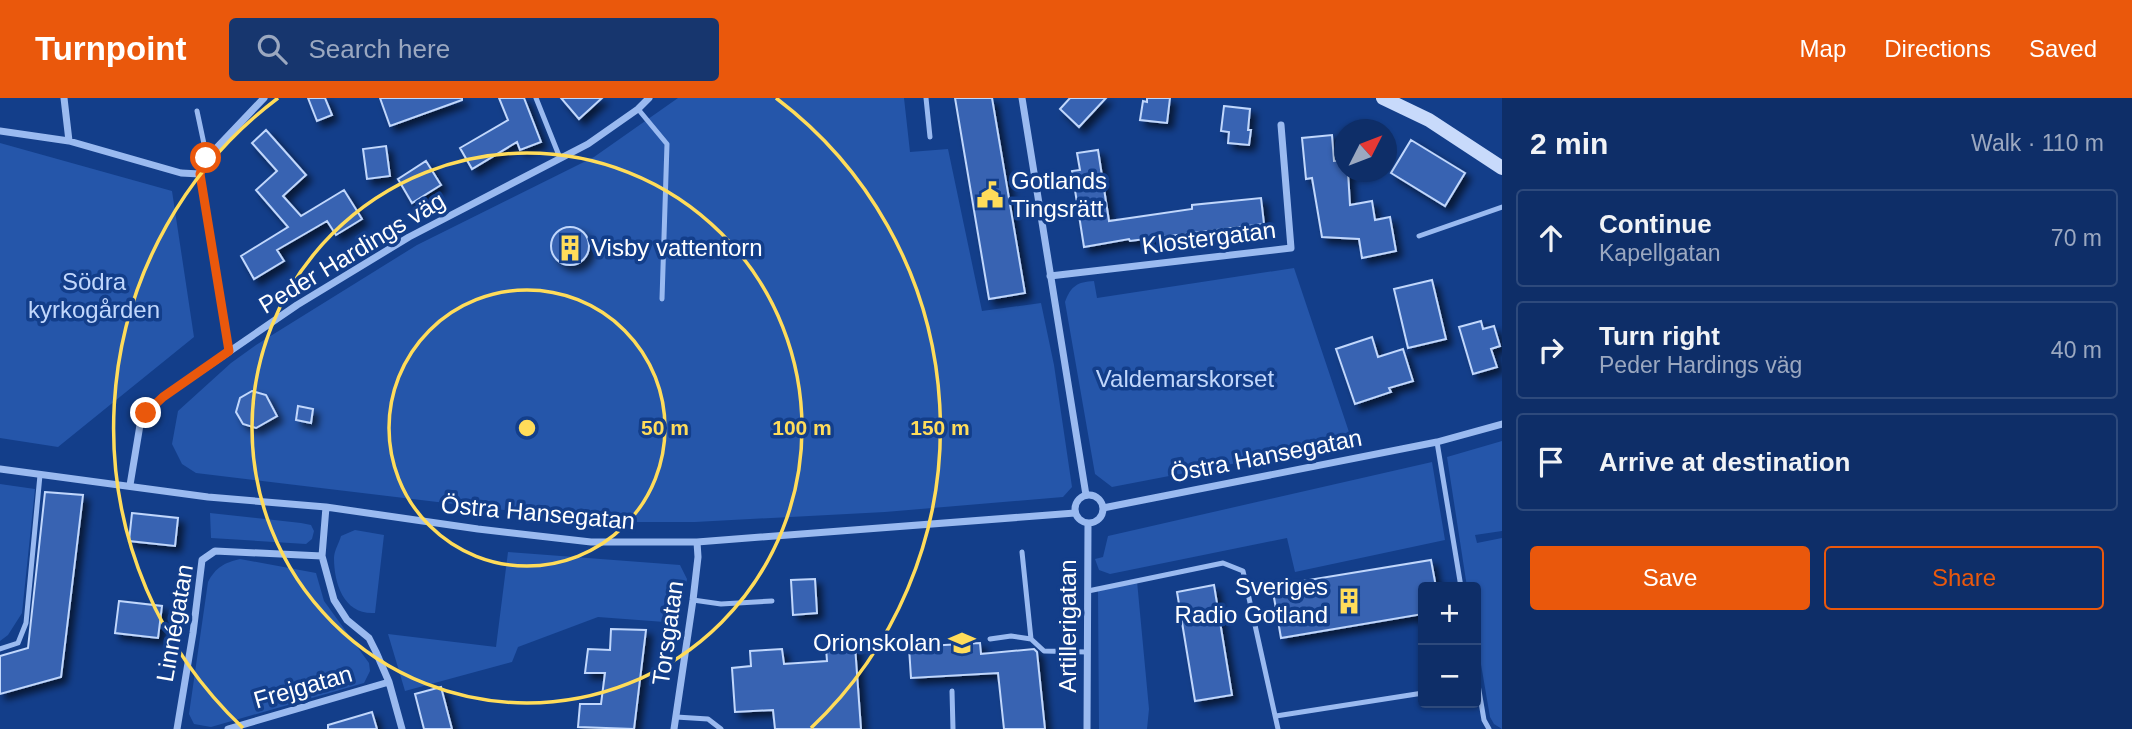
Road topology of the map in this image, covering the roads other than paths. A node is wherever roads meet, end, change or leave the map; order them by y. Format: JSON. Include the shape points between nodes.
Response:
{"nodes":[{"id":1,"x":64,"y":98,"type":"edge"},
{"id":2,"x":264,"y":98,"type":"edge"},
{"id":3,"x":536,"y":98,"type":"edge"},
{"id":4,"x":649,"y":98,"type":"edge"},
{"id":5,"x":926,"y":98,"type":"edge"},
{"id":6,"x":1022,"y":98,"type":"edge"},
{"id":7,"x":1383,"y":98,"type":"edge"},
{"id":8,"x":638,"y":109,"type":"junction"},
{"id":9,"x":197,"y":111,"type":"dead end"},
{"id":10,"x":1281,"y":125,"type":"dead end"},
{"id":11,"x":0,"y":131,"type":"edge"},
{"id":12,"x":930,"y":138,"type":"dead end"},
{"id":13,"x":69,"y":141,"type":"junction"},
{"id":14,"x":206,"y":158,"type":"junction"},
{"id":15,"x":560,"y":158,"type":"junction"},
{"id":16,"x":1502,"y":168,"type":"edge"},
{"id":17,"x":200,"y":174,"type":"junction"},
{"id":18,"x":1502,"y":207,"type":"edge"},
{"id":19,"x":1419,"y":236,"type":"dead end"},
{"id":20,"x":1050,"y":276,"type":"junction"},
{"id":21,"x":662,"y":299,"type":"dead end"},
{"id":22,"x":229,"y":351,"type":"junction"},
{"id":23,"x":1502,"y":424,"type":"edge"},
{"id":24,"x":1437,"y":442,"type":"junction"},
{"id":25,"x":0,"y":469,"type":"edge"},
{"id":26,"x":40,"y":475,"type":"junction"},
{"id":27,"x":130,"y":485,"type":"junction"},
{"id":28,"x":1086,"y":495,"type":"junction"},
{"id":29,"x":327,"y":507,"type":"junction"},
{"id":30,"x":1103,"y":508,"type":"junction"},
{"id":31,"x":1075,"y":513,"type":"junction"},
{"id":32,"x":1088,"y":523,"type":"junction"},
{"id":33,"x":697,"y":542,"type":"junction"},
{"id":34,"x":1022,"y":552,"type":"dead end"},
{"id":35,"x":322,"y":556,"type":"junction"},
{"id":36,"x":1460,"y":582,"type":"edge"},
{"id":37,"x":1088,"y":591,"type":"junction"},
{"id":38,"x":693,"y":600,"type":"junction"},
{"id":39,"x":772,"y":601,"type":"dead end"},
{"id":40,"x":990,"y":639,"type":"dead end"},
{"id":41,"x":1031,"y":639,"type":"junction"},
{"id":42,"x":0,"y":649,"type":"edge"},
{"id":43,"x":1087,"y":652,"type":"junction"},
{"id":44,"x":389,"y":682,"type":"junction"},
{"id":45,"x":952,"y":691,"type":"dead end"},
{"id":46,"x":1418,"y":693,"type":"edge"},
{"id":47,"x":1481,"y":706,"type":"edge"},
{"id":48,"x":1276,"y":716,"type":"junction"},
{"id":49,"x":676,"y":717,"type":"junction"},
{"id":50,"x":177,"y":729,"type":"edge"},
{"id":51,"x":228,"y":729,"type":"edge"},
{"id":52,"x":402,"y":729,"type":"edge"},
{"id":53,"x":674,"y":729,"type":"edge"},
{"id":54,"x":721,"y":729,"type":"edge"},
{"id":55,"x":953,"y":729,"type":"edge"},
{"id":56,"x":1087,"y":729,"type":"edge"},
{"id":57,"x":1278,"y":729,"type":"edge"},
{"id":58,"x":1489,"y":729,"type":"edge"}],
"edges":[{"from":1,"to":13,"type":"street"},
{"from":2,"to":14,"type":"street"},
{"from":3,"to":15,"type":"lane"},
{"from":4,"to":8,"type":"street","name":"Peder Hardings väg"},
{"from":5,"to":12,"type":"lane"},
{"from":6,"to":20,"type":"street"},
{"from":7,"to":16,"type":"main road","via":[[1429,120]]},
{"from":8,"to":15,"type":"street","name":"Peder Hardings väg"},
{"from":8,"to":21,"type":"lane","via":[[667,144]]},
{"from":9,"to":14,"type":"lane"},
{"from":10,"to":20,"type":"street","name":"Klostergatan","via":[[1291,248]]},
{"from":11,"to":13,"type":"street"},
{"from":13,"to":17,"type":"street","via":[[181,173]]},
{"from":14,"to":17,"type":"street"},
{"from":15,"to":22,"type":"street","name":"Peder Hardings väg","via":[[409,237]]},
{"from":17,"to":22,"type":"street"},
{"from":18,"to":19,"type":"lane"},
{"from":20,"to":28,"type":"street"},
{"from":22,"to":27,"type":"street","name":"Peder Hardings väg","via":[[146,413]]},
{"from":23,"to":24,"type":"street","name":"Östra Hansegatan"},
{"from":24,"to":30,"type":"street","name":"Östra Hansegatan"},
{"from":24,"to":36,"type":"lane"},
{"from":25,"to":26,"type":"street","name":"Östra Hansegatan"},
{"from":26,"to":27,"type":"street","name":"Östra Hansegatan"},
{"from":26,"to":42,"type":"lane","via":[[26,623],[18,643]]},
{"from":27,"to":29,"type":"street","name":"Östra Hansegatan"},
{"from":28,"to":30,"type":"street","via":[[1097,498]]},
{"from":28,"to":31,"type":"street","via":[[1077,502]]},
{"from":29,"to":33,"type":"street","name":"Östra Hansegatan","via":[[591,542]]},
{"from":29,"to":35,"type":"street"},
{"from":30,"to":32,"type":"street","via":[[1099,519]]},
{"from":31,"to":32,"type":"street"},
{"from":31,"to":33,"type":"street","name":"Östra Hansegatan"},
{"from":32,"to":37,"type":"street","name":"Artillerigatan"},
{"from":33,"to":38,"type":"street","name":"Torsgatan"},
{"from":34,"to":41,"type":"lane"},
{"from":35,"to":44,"type":"street","via":[[334,600],[347,620],[369,638]]},
{"from":35,"to":50,"type":"street","name":"Linnégatan","via":[[215,551],[202,560]]},
{"from":37,"to":43,"type":"street","name":"Artillerigatan"},
{"from":37,"to":48,"type":"lane","via":[[1223,563],[1243,571]]},
{"from":38,"to":39,"type":"lane","via":[[721,604]]},
{"from":38,"to":49,"type":"street","name":"Torsgatan"},
{"from":40,"to":41,"type":"lane"},
{"from":41,"to":43,"type":"lane","via":[[1044,651]]},
{"from":43,"to":56,"type":"street","name":"Artillerigatan"},
{"from":44,"to":51,"type":"street","name":"Frejgatan"},
{"from":44,"to":52,"type":"street"},
{"from":45,"to":55,"type":"lane"},
{"from":46,"to":48,"type":"lane"},
{"from":47,"to":58,"type":"lane"},
{"from":48,"to":57,"type":"lane"},
{"from":49,"to":53,"type":"street","name":"Torsgatan"},
{"from":49,"to":54,"type":"lane","via":[[708,719]]}]}
